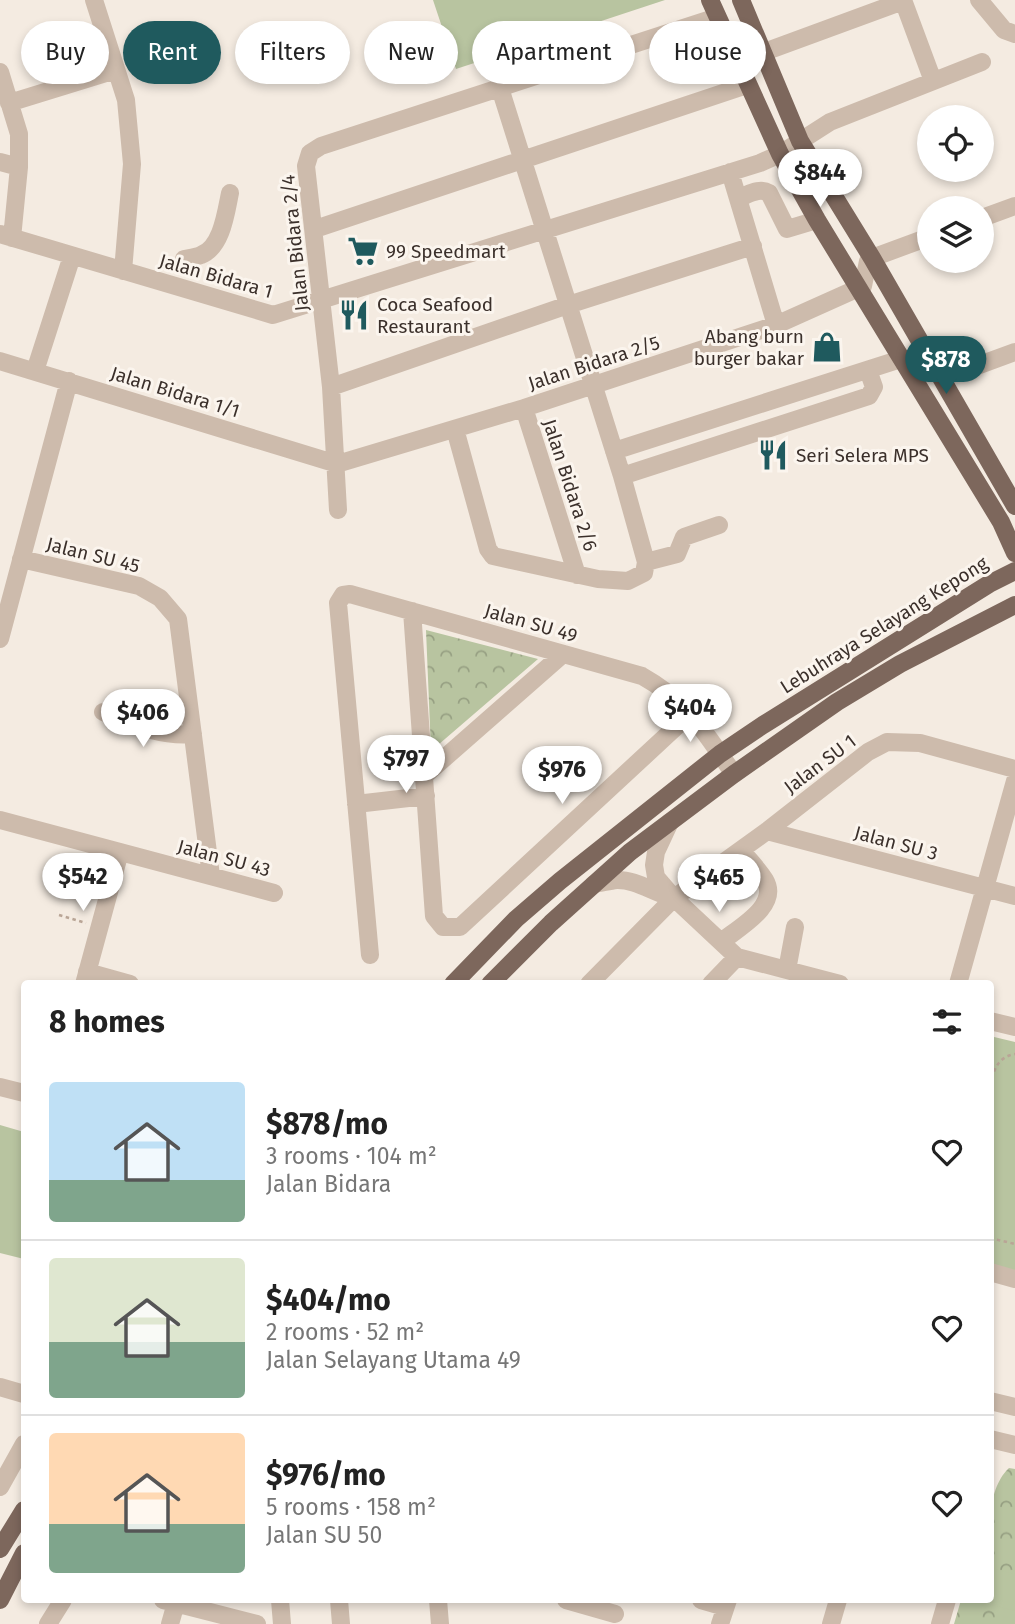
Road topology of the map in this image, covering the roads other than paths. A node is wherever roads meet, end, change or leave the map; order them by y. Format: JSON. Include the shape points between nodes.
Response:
{"nodes":[{"id":1,"x":94,"y":0,"type":"edge"},
{"id":2,"x":710,"y":0,"type":"edge"},
{"id":3,"x":741,"y":0,"type":"edge"},
{"id":4,"x":979,"y":0,"type":"edge"},
{"id":5,"x":903,"y":1,"type":"edge"},
{"id":6,"x":716,"y":17,"type":"junction"},
{"id":7,"x":750,"y":21,"type":"edge"},
{"id":8,"x":1015,"y":34,"type":"edge"},
{"id":9,"x":766,"y":51,"type":"edge"},
{"id":10,"x":766,"y":57,"type":"edge"},
{"id":11,"x":982,"y":62,"type":"dead end"},
{"id":12,"x":116,"y":70,"type":"junction"},
{"id":13,"x":0,"y":72,"type":"edge"},
{"id":14,"x":933,"y":81,"type":"junction"},
{"id":15,"x":747,"y":85,"type":"junction"},
{"id":16,"x":500,"y":88,"type":"junction"},
{"id":17,"x":9,"y":103,"type":"junction"},
{"id":18,"x":800,"y":141,"type":"junction"},
{"id":19,"x":780,"y":154,"type":"junction"},
{"id":20,"x":523,"y":160,"type":"junction"},
{"id":21,"x":0,"y":162,"type":"edge"},
{"id":22,"x":19,"y":167,"type":"junction"},
{"id":23,"x":730,"y":172,"type":"junction"},
{"id":24,"x":230,"y":193,"type":"dead end"},
{"id":25,"x":738,"y":198,"type":"junction"},
{"id":26,"x":1015,"y":206,"type":"edge"},
{"id":27,"x":994,"y":214,"type":"edge"},
{"id":28,"x":817,"y":220,"type":"junction"},
{"id":29,"x":315,"y":229,"type":"junction"},
{"id":30,"x":545,"y":231,"type":"junction"},
{"id":31,"x":6,"y":236,"type":"edge"},
{"id":32,"x":917,"y":241,"type":"edge"},
{"id":33,"x":753,"y":246,"type":"junction"},
{"id":34,"x":72,"y":256,"type":"junction"},
{"id":35,"x":872,"y":258,"type":"junction"},
{"id":36,"x":123,"y":271,"type":"junction"},
{"id":37,"x":180,"y":288,"type":"junction"},
{"id":38,"x":859,"y":289,"type":"junction"},
{"id":39,"x":322,"y":300,"type":"junction"},
{"id":40,"x":568,"y":305,"type":"junction"},
{"id":41,"x":776,"y":325,"type":"junction"},
{"id":42,"x":1015,"y":352,"type":"edge"},
{"id":43,"x":901,"y":359,"type":"junction"},
{"id":44,"x":0,"y":361,"type":"edge"},
{"id":45,"x":974,"y":367,"type":"dead end"},
{"id":46,"x":867,"y":370,"type":"junction"},
{"id":47,"x":35,"y":371,"type":"junction"},
{"id":48,"x":69,"y":381,"type":"junction"},
{"id":49,"x":593,"y":385,"type":"junction"},
{"id":50,"x":331,"y":387,"type":"junction"},
{"id":51,"x":524,"y":408,"type":"junction"},
{"id":52,"x":455,"y":429,"type":"junction"},
{"id":53,"x":614,"y":451,"type":"junction"},
{"id":54,"x":337,"y":464,"type":"junction"},
{"id":55,"x":622,"y":477,"type":"junction"},
{"id":56,"x":1015,"y":506,"type":"edge"},
{"id":57,"x":338,"y":510,"type":"dead end"},
{"id":58,"x":1001,"y":522,"type":"junction"},
{"id":59,"x":719,"y":525,"type":"dead end"},
{"id":60,"x":1015,"y":553,"type":"edge"},
{"id":61,"x":21,"y":559,"type":"junction"},
{"id":62,"x":646,"y":562,"type":"junction"},
{"id":63,"x":1015,"y":571,"type":"edge"},
{"id":64,"x":577,"y":575,"type":"junction"},
{"id":65,"x":989,"y":584,"type":"junction"},
{"id":66,"x":1011,"y":609,"type":"edge"},
{"id":67,"x":412,"y":611,"type":"junction"},
{"id":68,"x":0,"y":639,"type":"edge"},
{"id":69,"x":563,"y":654,"type":"junction"},
{"id":70,"x":103,"y":712,"type":"dead end"},
{"id":71,"x":691,"y":712,"type":"junction"},
{"id":72,"x":193,"y":734,"type":"junction"},
{"id":73,"x":720,"y":754,"type":"junction"},
{"id":74,"x":1015,"y":769,"type":"edge"},
{"id":75,"x":734,"y":774,"type":"junction"},
{"id":76,"x":424,"y":776,"type":"junction"},
{"id":77,"x":1015,"y":781,"type":"edge"},
{"id":78,"x":426,"y":796,"type":"junction"},
{"id":79,"x":356,"y":804,"type":"junction"},
{"id":80,"x":0,"y":820,"type":"edge"},
{"id":81,"x":670,"y":822,"type":"junction"},
{"id":82,"x":767,"y":831,"type":"junction"},
{"id":83,"x":741,"y":849,"type":"junction"},
{"id":84,"x":120,"y":852,"type":"junction"},
{"id":85,"x":211,"y":876,"type":"junction"},
{"id":86,"x":594,"y":884,"type":"junction"},
{"id":87,"x":985,"y":888,"type":"junction"},
{"id":88,"x":274,"y":893,"type":"dead end"},
{"id":89,"x":1015,"y":896,"type":"edge"},
{"id":90,"x":674,"y":898,"type":"junction"},
{"id":91,"x":795,"y":927,"type":"dead end"},
{"id":92,"x":722,"y":942,"type":"junction"},
{"id":93,"x":370,"y":955,"type":"dead end"},
{"id":94,"x":737,"y":957,"type":"junction"},
{"id":95,"x":787,"y":970,"type":"junction"},
{"id":96,"x":86,"y":978,"type":"edge"},
{"id":97,"x":457,"y":980,"type":"edge"},
{"id":98,"x":494,"y":980,"type":"edge"},
{"id":99,"x":593,"y":980,"type":"edge"},
{"id":100,"x":715,"y":980,"type":"edge"},
{"id":101,"x":815,"y":980,"type":"edge"},
{"id":102,"x":959,"y":980,"type":"edge"},
{"id":103,"x":994,"y":1022,"type":"edge"},
{"id":104,"x":1015,"y":1027,"type":"edge"},
{"id":105,"x":0,"y":1087,"type":"edge"},
{"id":106,"x":21,"y":1092,"type":"edge"},
{"id":107,"x":994,"y":1273,"type":"edge"},
{"id":108,"x":1015,"y":1279,"type":"edge"},
{"id":109,"x":0,"y":1387,"type":"edge"},
{"id":110,"x":21,"y":1393,"type":"edge"},
{"id":111,"x":994,"y":1402,"type":"edge"},
{"id":112,"x":1015,"y":1407,"type":"edge"},
{"id":113,"x":994,"y":1442,"type":"edge"},
{"id":114,"x":1015,"y":1445,"type":"edge"},
{"id":115,"x":21,"y":1449,"type":"edge"},
{"id":116,"x":0,"y":1487,"type":"edge"},
{"id":117,"x":21,"y":1515,"type":"edge"},
{"id":118,"x":0,"y":1549,"type":"edge"},
{"id":119,"x":21,"y":1559,"type":"edge"},
{"id":120,"x":0,"y":1600,"type":"edge"},
{"id":121,"x":61,"y":1603,"type":"edge"},
{"id":122,"x":169,"y":1603,"type":"edge"},
{"id":123,"x":177,"y":1603,"type":"edge"},
{"id":124,"x":280,"y":1603,"type":"edge"},
{"id":125,"x":339,"y":1603,"type":"edge"},
{"id":126,"x":438,"y":1603,"type":"edge"},
{"id":127,"x":578,"y":1603,"type":"edge"},
{"id":128,"x":708,"y":1603,"type":"edge"},
{"id":129,"x":837,"y":1603,"type":"edge"},
{"id":130,"x":946,"y":1603,"type":"edge"},
{"id":131,"x":724,"y":1610,"type":"edge"},
{"id":132,"x":615,"y":1612,"type":"edge"},
{"id":133,"x":48,"y":1624,"type":"edge"},
{"id":134,"x":170,"y":1624,"type":"edge"},
{"id":135,"x":257,"y":1624,"type":"edge"},
{"id":136,"x":282,"y":1624,"type":"edge"},
{"id":137,"x":341,"y":1624,"type":"edge"},
{"id":138,"x":440,"y":1624,"type":"edge"},
{"id":139,"x":831,"y":1624,"type":"edge"},
{"id":140,"x":940,"y":1624,"type":"edge"}],
"edges":[{"from":1,"to":12,"type":"street"},
{"from":2,"to":6,"type":"main road"},
{"from":3,"to":7,"type":"main road"},
{"from":4,"to":8,"type":"street","via":[[1004,30]]},
{"from":5,"to":9,"type":"street"},
{"from":5,"to":14,"type":"street"},
{"from":6,"to":15,"type":"main road"},
{"from":6,"to":16,"type":"street","name":"Jalan Bidara 2/4"},
{"from":10,"to":18,"type":"main road"},
{"from":11,"to":14,"type":"street","name":"Jalan Bidara 1"},
{"from":12,"to":17,"type":"street"},
{"from":12,"to":36,"type":"street","via":[[126,100],[132,164]]},
{"from":13,"to":17,"type":"street"},
{"from":14,"to":18,"type":"street","name":"Jalan Bidara 1","via":[[830,122]]},
{"from":15,"to":19,"type":"main road"},
{"from":15,"to":20,"type":"street"},
{"from":16,"to":20,"type":"street"},
{"from":16,"to":29,"type":"street","name":"Jalan Bidara 2/4","via":[[310,152],[306,166]]},
{"from":17,"to":22,"type":"street","via":[[19,134]]},
{"from":18,"to":19,"type":"street","name":"Jalan Bidara 1"},
{"from":18,"to":35,"type":"main road"},
{"from":19,"to":23,"type":"street","name":"Jalan Bidara 1"},
{"from":19,"to":28,"type":"main road"},
{"from":20,"to":29,"type":"street"},
{"from":20,"to":30,"type":"street"},
{"from":21,"to":22,"type":"street"},
{"from":22,"to":31,"type":"street"},
{"from":23,"to":25,"type":"street"},
{"from":23,"to":30,"type":"street","name":"Jalan Bidara 1"},
{"from":24,"to":37,"type":"street","via":[[212,247],[202,255],[185,253]]},
{"from":25,"to":28,"type":"street","via":[[761,190],[769,193],[787,229]]},
{"from":25,"to":33,"type":"street"},
{"from":26,"to":27,"type":"street"},
{"from":28,"to":38,"type":"main road"},
{"from":29,"to":39,"type":"street","name":"Jalan Bidara 2/4"},
{"from":30,"to":39,"type":"street","name":"Jalan Bidara 1"},
{"from":30,"to":40,"type":"street"},
{"from":31,"to":34,"type":"street","name":"Jalan Bidara 1"},
{"from":32,"to":35,"type":"street"},
{"from":33,"to":40,"type":"street"},
{"from":33,"to":41,"type":"street"},
{"from":34,"to":36,"type":"street","name":"Jalan Bidara 1"},
{"from":34,"to":47,"type":"street"},
{"from":35,"to":38,"type":"street"},
{"from":35,"to":56,"type":"main road"},
{"from":36,"to":37,"type":"street","name":"Jalan Bidara 1"},
{"from":37,"to":39,"type":"street","name":"Jalan Bidara 1","via":[[273,315]]},
{"from":38,"to":41,"type":"street","name":"Jalan Bidara 2/5"},
{"from":38,"to":43,"type":"main road"},
{"from":39,"to":50,"type":"street","name":"Jalan Bidara 2/4"},
{"from":40,"to":49,"type":"street"},
{"from":40,"to":50,"type":"street"},
{"from":41,"to":49,"type":"street","name":"Jalan Bidara 2/5"},
{"from":42,"to":45,"type":"street"},
{"from":43,"to":46,"type":"street"},
{"from":43,"to":58,"type":"main road"},
{"from":44,"to":47,"type":"street","name":"Jalan Bidara 1/1"},
{"from":46,"to":53,"type":"street"},
{"from":46,"to":55,"type":"street","via":[[874,387],[869,396]]},
{"from":47,"to":48,"type":"street","name":"Jalan Bidara 1/1"},
{"from":48,"to":54,"type":"street","name":"Jalan Bidara 1/1"},
{"from":48,"to":61,"type":"street"},
{"from":49,"to":51,"type":"street","name":"Jalan Bidara 2/5"},
{"from":49,"to":53,"type":"street"},
{"from":50,"to":54,"type":"street","name":"Jalan Bidara 2/4"},
{"from":51,"to":52,"type":"street","name":"Jalan Bidara 2/5"},
{"from":51,"to":64,"type":"street","name":"Jalan Bidara 2/6"},
{"from":52,"to":54,"type":"street","name":"Jalan Bidara 2/5"},
{"from":52,"to":64,"type":"street","via":[[493,556]]},
{"from":53,"to":55,"type":"street"},
{"from":54,"to":57,"type":"street","name":"Jalan Bidara 2/4"},
{"from":55,"to":62,"type":"street"},
{"from":58,"to":60,"type":"main road"},
{"from":58,"to":65,"type":"main road","via":[[1002,558]]},
{"from":59,"to":62,"type":"street","via":[[684,537],[677,554]]},
{"from":61,"to":68,"type":"street"},
{"from":61,"to":72,"type":"street","name":"Jalan SU 45","via":[[139,586],[160,598],[178,619]]},
{"from":62,"to":64,"type":"street","via":[[643,573],[628,580]]},
{"from":63,"to":65,"type":"main road","name":"Lebuhraya Selayang Kepong"},
{"from":65,"to":73,"type":"main road","name":"Lebuhraya Selayang Kepong"},
{"from":66,"to":75,"type":"main road","name":"Lebuhraya Selayang Kepong","via":[[900,664]]},
{"from":67,"to":69,"type":"street","name":"Jalan SU 49"},
{"from":67,"to":76,"type":"street"},
{"from":67,"to":79,"type":"street","name":"Jalan SU 49","via":[[350,594],[338,603]]},
{"from":69,"to":71,"type":"street","name":"Jalan SU 49","via":[[642,676]]},
{"from":69,"to":76,"type":"street"},
{"from":70,"to":72,"type":"street","via":[[145,730]]},
{"from":71,"to":73,"type":"street","name":"Jalan SU 49"},
{"from":71,"to":78,"type":"street","via":[[460,927],[443,927],[434,916]]},
{"from":72,"to":85,"type":"street","name":"Jalan SU 45"},
{"from":73,"to":75,"type":"street","name":"Jalan SU 49"},
{"from":73,"to":97,"type":"main road","name":"Lebuhraya Selayang Kepong","via":[[516,919]]},
{"from":74,"to":82,"type":"street","name":"Jalan SU 1","via":[[919,743],[887,742]]},
{"from":75,"to":81,"type":"main road","name":"Lebuhraya Selayang Kepong"},
{"from":76,"to":78,"type":"street"},
{"from":77,"to":87,"type":"street"},
{"from":78,"to":79,"type":"street"},
{"from":79,"to":93,"type":"street"},
{"from":80,"to":84,"type":"street","name":"Jalan SU 43"},
{"from":81,"to":86,"type":"main road","name":"Lebuhraya Selayang Kepong"},
{"from":81,"to":90,"type":"street","via":[[654,865],[656,877]]},
{"from":82,"to":83,"type":"street","name":"Jalan SU 1"},
{"from":82,"to":87,"type":"street","name":"Jalan SU 3"},
{"from":83,"to":90,"type":"street","name":"Jalan SU 1"},
{"from":83,"to":92,"type":"street","via":[[767,883],[770,895],[765,906]]},
{"from":84,"to":85,"type":"street","name":"Jalan SU 43"},
{"from":84,"to":96,"type":"street"},
{"from":85,"to":88,"type":"street","name":"Jalan SU 43"},
{"from":86,"to":90,"type":"street","via":[[617,880]]},
{"from":86,"to":98,"type":"main road","name":"Lebuhraya Selayang Kepong"},
{"from":87,"to":89,"type":"street","name":"Jalan SU 3"},
{"from":87,"to":102,"type":"street"},
{"from":90,"to":92,"type":"street"},
{"from":90,"to":99,"type":"street","name":"Jalan SU 1"},
{"from":91,"to":95,"type":"street"},
{"from":92,"to":94,"type":"street"},
{"from":94,"to":95,"type":"street"},
{"from":94,"to":100,"type":"street"},
{"from":95,"to":101,"type":"street"},
{"from":103,"to":104,"type":"street"},
{"from":105,"to":106,"type":"street"},
{"from":107,"to":108,"type":"street"},
{"from":109,"to":110,"type":"street"},
{"from":111,"to":112,"type":"street"},
{"from":113,"to":114,"type":"street"},
{"from":115,"to":116,"type":"street"},
{"from":117,"to":118,"type":"main road"},
{"from":119,"to":120,"type":"main road"},
{"from":121,"to":133,"type":"street"},
{"from":122,"to":134,"type":"street"},
{"from":123,"to":135,"type":"street"},
{"from":124,"to":136,"type":"street"},
{"from":125,"to":137,"type":"street"},
{"from":126,"to":138,"type":"street"},
{"from":127,"to":132,"type":"street"},
{"from":128,"to":131,"type":"street"},
{"from":129,"to":139,"type":"street"},
{"from":130,"to":140,"type":"street"}]}
